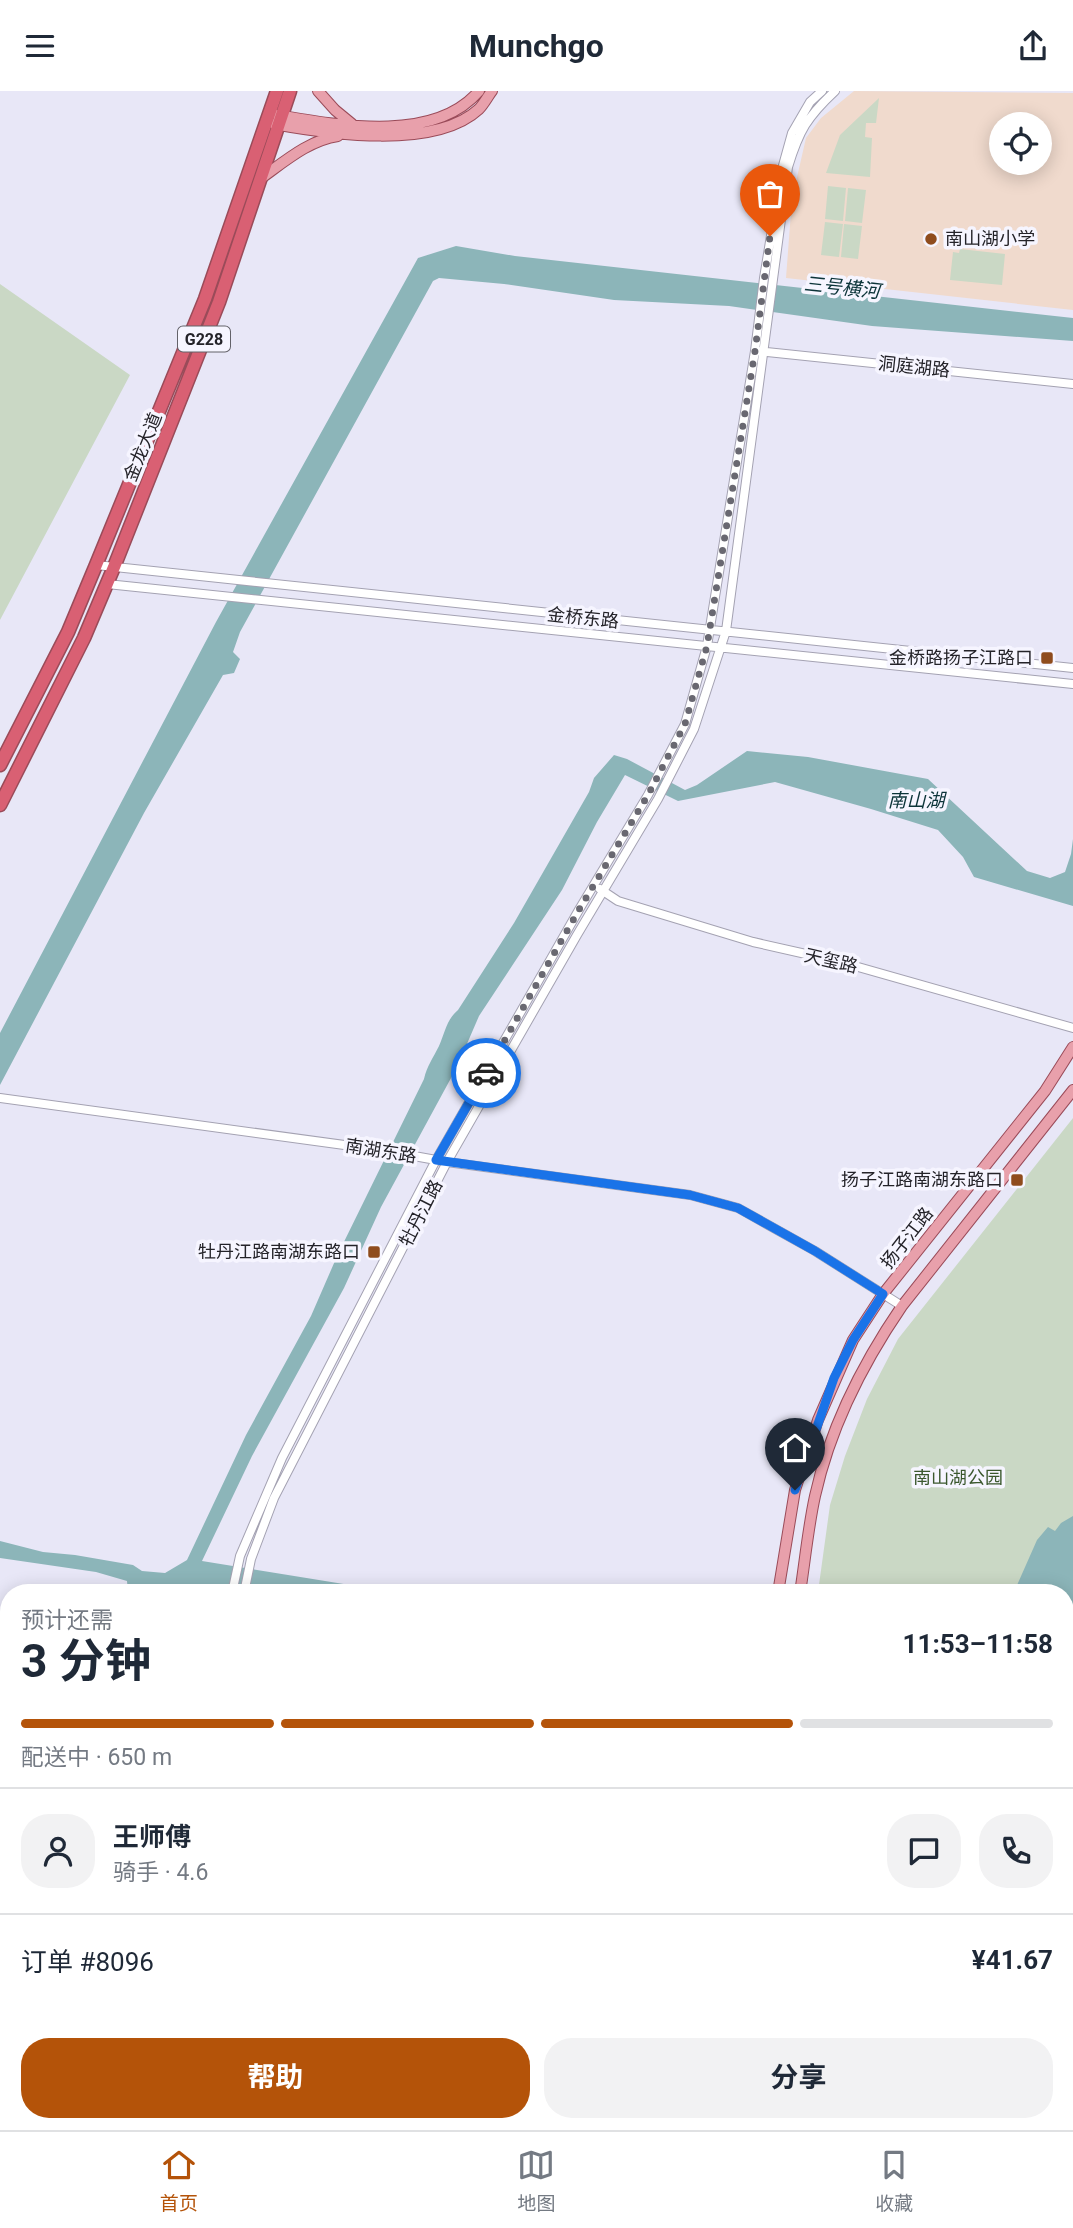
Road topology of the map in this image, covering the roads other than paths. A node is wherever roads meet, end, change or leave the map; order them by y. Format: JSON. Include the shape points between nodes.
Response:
{"nodes":[{"id":1,"x":277,"y":91,"type":"edge"},
{"id":2,"x":290,"y":91,"type":"edge"},
{"id":3,"x":318,"y":91,"type":"edge"},
{"id":4,"x":478,"y":91,"type":"edge"},
{"id":5,"x":492,"y":91,"type":"edge"},
{"id":6,"x":822,"y":91,"type":"edge"},
{"id":7,"x":835,"y":91,"type":"edge"},
{"id":8,"x":274,"y":119,"type":"junction"},
{"id":9,"x":355,"y":129,"type":"junction"},
{"id":10,"x":260,"y":179,"type":"junction"},
{"id":11,"x":768,"y":279,"type":"junction"},
{"id":12,"x":759,"y":351,"type":"junction"},
{"id":13,"x":1073,"y":384,"type":"edge"},
{"id":14,"x":96,"y":565,"type":"junction"},
{"id":15,"x":114,"y":567,"type":"junction"},
{"id":16,"x":89,"y":581,"type":"junction"},
{"id":17,"x":107,"y":584,"type":"junction"},
{"id":18,"x":710,"y":629,"type":"junction"},
{"id":19,"x":726,"y":631,"type":"junction"},
{"id":20,"x":707,"y":646,"type":"junction"},
{"id":21,"x":721,"y":648,"type":"junction"},
{"id":22,"x":1073,"y":668,"type":"edge"},
{"id":23,"x":1073,"y":684,"type":"edge"},
{"id":24,"x":0,"y":765,"type":"edge"},
{"id":25,"x":0,"y":805,"type":"edge"},
{"id":26,"x":593,"y":885,"type":"junction"},
{"id":27,"x":604,"y":892,"type":"junction"},
{"id":28,"x":1073,"y":1028,"type":"edge"},
{"id":29,"x":1073,"y":1048,"type":"edge"},
{"id":30,"x":1073,"y":1090,"type":"edge"},
{"id":31,"x":2,"y":1099,"type":"edge"},
{"id":32,"x":436,"y":1160,"type":"junction"},
{"id":33,"x":447,"y":1162,"type":"junction"},
{"id":34,"x":883,"y":1294,"type":"junction"},
{"id":35,"x":902,"y":1306,"type":"junction"},
{"id":36,"x":234,"y":1584,"type":"edge"},
{"id":37,"x":246,"y":1584,"type":"edge"},
{"id":38,"x":779,"y":1584,"type":"edge"},
{"id":39,"x":801,"y":1584,"type":"edge"}],
"edges":[{"from":1,"to":8,"type":"highway","name":"金龙大道","number":"G228"},
{"from":2,"to":8,"type":"highway","name":"金龙大道","number":"G228"},
{"from":3,"to":9,"type":"main road"},
{"from":4,"to":9,"type":"main road","via":[[446,117]]},
{"from":5,"to":9,"type":"main road","via":[[479,109],[452,125],[424,133],[382,135]]},
{"from":6,"to":11,"type":"street","name":"牡丹江路","via":[[792,133],[782,169]]},
{"from":7,"to":11,"type":"street","name":"牡丹江路","via":[[814,110],[798,135]]},
{"from":8,"to":9,"type":"main road"},
{"from":8,"to":10,"type":"highway","name":"金龙大道","number":"G228"},
{"from":8,"to":14,"type":"highway","name":"金龙大道","number":"G228"},
{"from":9,"to":10,"type":"main road","via":[[302,149]]},
{"from":10,"to":15,"type":"highway","name":"金龙大道","number":"G228","via":[[219,302]]},
{"from":11,"to":12,"type":"street","name":"牡丹江路"},
{"from":12,"to":13,"type":"street","name":"洞庭湖路"},
{"from":12,"to":18,"type":"street","name":"牡丹江路"},
{"from":12,"to":19,"type":"street","name":"牡丹江路"},
{"from":14,"to":15,"type":"street","name":"金桥东路"},
{"from":14,"to":16,"type":"highway","name":"金龙大道","number":"G228"},
{"from":15,"to":17,"type":"highway","name":"金龙大道","number":"G228"},
{"from":15,"to":18,"type":"street","name":"金桥东路"},
{"from":16,"to":17,"type":"main road","name":"金桥东路"},
{"from":16,"to":24,"type":"highway","name":"金龙大道","number":"G228"},
{"from":17,"to":20,"type":"street","name":"金桥东路"},
{"from":17,"to":25,"type":"highway","name":"金龙大道","number":"G228"},
{"from":18,"to":19,"type":"street","name":"金桥东路"},
{"from":18,"to":20,"type":"street","name":"牡丹江路"},
{"from":19,"to":21,"type":"street","name":"牡丹江路"},
{"from":19,"to":22,"type":"street","name":"金桥东路"},
{"from":20,"to":21,"type":"street","name":"金桥东路"},
{"from":20,"to":26,"type":"street","name":"牡丹江路","via":[[685,724]]},
{"from":21,"to":23,"type":"street","name":"金桥东路"},
{"from":21,"to":27,"type":"street","name":"牡丹江路","via":[[694,729]]},
{"from":26,"to":27,"type":"street","name":"天玺路"},
{"from":26,"to":32,"type":"street","name":"牡丹江路"},
{"from":27,"to":28,"type":"street","name":"天玺路","via":[[618,901],[752,942]]},
{"from":27,"to":33,"type":"street","name":"牡丹江路"},
{"from":29,"to":34,"type":"main road","name":"扬子江路","via":[[1045,1091]]},
{"from":30,"to":35,"type":"main road"},
{"from":31,"to":32,"type":"street","name":"南湖东路"},
{"from":32,"to":33,"type":"street","name":"南湖东路"},
{"from":32,"to":36,"type":"street","name":"牡丹江路","via":[[282,1458],[240,1556]]},
{"from":33,"to":34,"type":"street","name":"南湖东路","via":[[690,1195],[738,1208]]},
{"from":33,"to":37,"type":"street","name":"牡丹江路","via":[[274,1498]]},
{"from":34,"to":35,"type":"street","name":"南湖东路"},
{"from":34,"to":38,"type":"main road","name":"扬子江路","via":[[853,1340],[818,1420],[795,1490]]},
{"from":35,"to":39,"type":"main road","via":[[877,1343],[838,1422],[815,1495]]}]}
